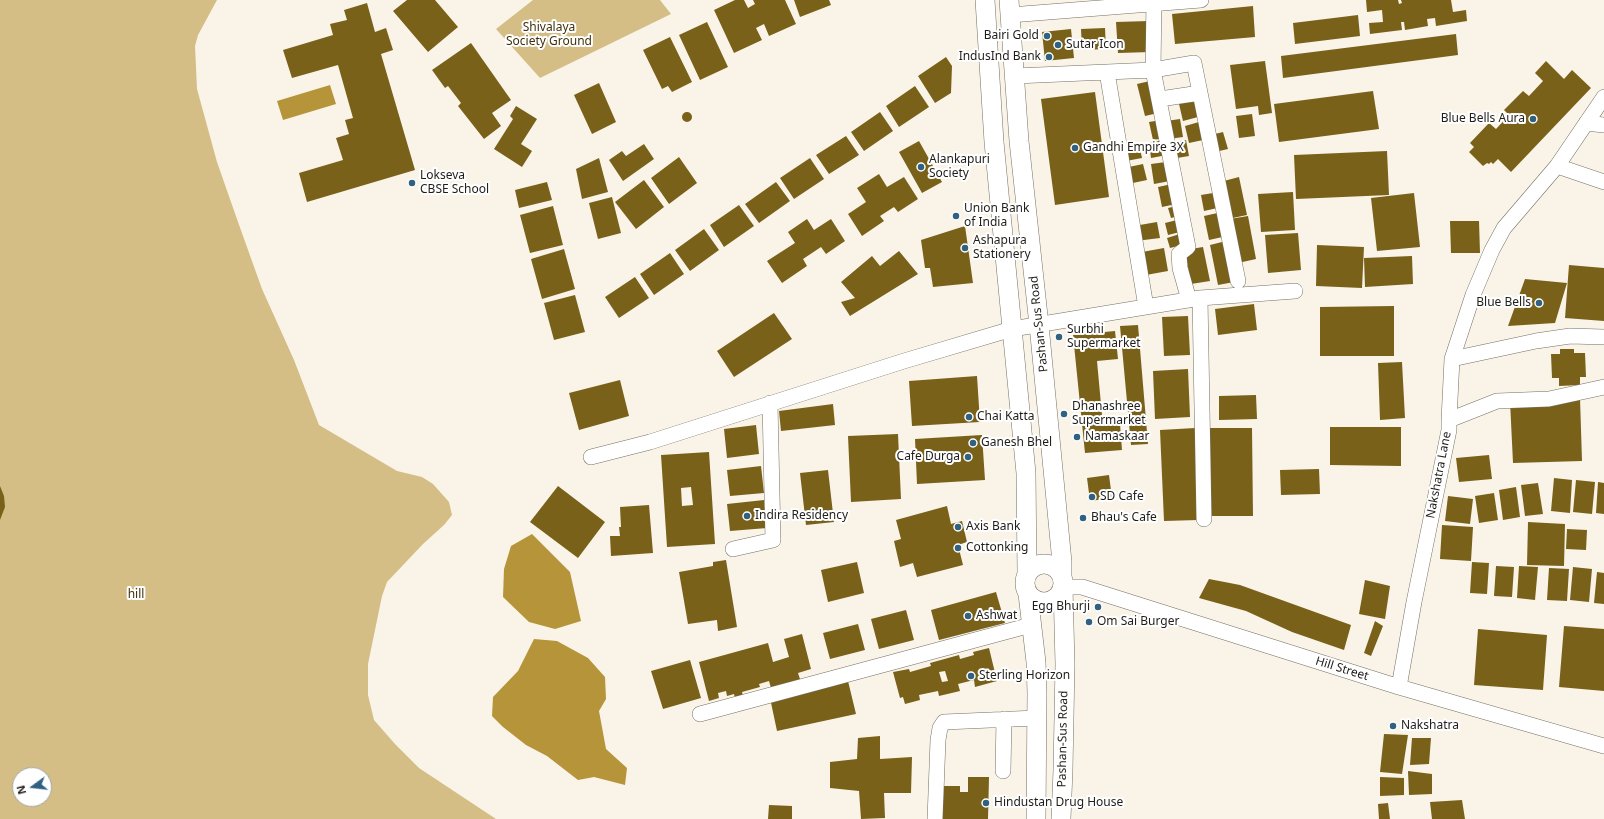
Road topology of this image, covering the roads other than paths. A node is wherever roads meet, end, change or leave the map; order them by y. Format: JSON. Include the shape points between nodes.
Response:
{"nodes":[{"id":1,"x":985,"y":0,"type":"edge"},
{"id":2,"x":1201,"y":0,"type":"edge"},
{"id":3,"x":1154,"y":2,"type":"edge"},
{"id":4,"x":1010,"y":8,"type":"edge"},
{"id":5,"x":1153,"y":70,"type":"junction"},
{"id":6,"x":1107,"y":72,"type":"junction"},
{"id":7,"x":1014,"y":76,"type":"junction"},
{"id":8,"x":1200,"y":93,"type":"junction"},
{"id":9,"x":1604,"y":97,"type":"edge"},
{"id":10,"x":1160,"y":99,"type":"junction"},
{"id":11,"x":1586,"y":123,"type":"junction"},
{"id":12,"x":1604,"y":125,"type":"edge"},
{"id":13,"x":1557,"y":166,"type":"junction"},
{"id":14,"x":1604,"y":182,"type":"edge"},
{"id":15,"x":1238,"y":281,"type":"dead end"},
{"id":16,"x":1295,"y":291,"type":"dead end"},
{"id":17,"x":1194,"y":299,"type":"junction"},
{"id":18,"x":1146,"y":307,"type":"junction"},
{"id":19,"x":1039,"y":325,"type":"junction"},
{"id":20,"x":1012,"y":329,"type":"junction"},
{"id":21,"x":1604,"y":337,"type":"edge"},
{"id":22,"x":1452,"y":359,"type":"junction"},
{"id":23,"x":1604,"y":387,"type":"edge"},
{"id":24,"x":770,"y":403,"type":"junction"},
{"id":25,"x":1449,"y":420,"type":"junction"},
{"id":26,"x":591,"y":457,"type":"dead end"},
{"id":27,"x":1204,"y":519,"type":"dead end"},
{"id":28,"x":733,"y":549,"type":"dead end"},
{"id":29,"x":1027,"y":572,"type":"junction"},
{"id":30,"x":1062,"y":582,"type":"junction"},
{"id":31,"x":1028,"y":594,"type":"junction"},
{"id":32,"x":1031,"y":625,"type":"junction"},
{"id":33,"x":1399,"y":687,"type":"junction"},
{"id":34,"x":700,"y":714,"type":"dead end"},
{"id":35,"x":1037,"y":718,"type":"junction"},
{"id":36,"x":1004,"y":719,"type":"junction"},
{"id":37,"x":1604,"y":746,"type":"edge"},
{"id":38,"x":1003,"y":771,"type":"dead end"},
{"id":39,"x":935,"y":819,"type":"edge"},
{"id":40,"x":1036,"y":819,"type":"edge"},
{"id":41,"x":1061,"y":819,"type":"edge"}],
"edges":[{"from":1,"to":20,"type":"main road","via":[[994,142]]},
{"from":2,"to":3,"type":"street"},
{"from":3,"to":4,"type":"street"},
{"from":3,"to":5,"type":"street"},
{"from":4,"to":7,"type":"main road","name":"Pashan-Sus Road"},
{"from":5,"to":6,"type":"street"},
{"from":5,"to":8,"type":"street","via":[[1194,63]]},
{"from":5,"to":10,"type":"street"},
{"from":6,"to":7,"type":"street"},
{"from":6,"to":18,"type":"street"},
{"from":7,"to":19,"type":"main road","name":"Pashan-Sus Road"},
{"from":8,"to":10,"type":"street"},
{"from":8,"to":15,"type":"street"},
{"from":9,"to":11,"type":"street"},
{"from":10,"to":17,"type":"street","via":[[1188,247],[1179,254],[1180,268]]},
{"from":11,"to":12,"type":"street"},
{"from":11,"to":13,"type":"street"},
{"from":13,"to":14,"type":"street"},
{"from":13,"to":22,"type":"street","via":[[1504,228],[1492,250],[1473,295]]},
{"from":16,"to":17,"type":"street"},
{"from":17,"to":18,"type":"street"},
{"from":17,"to":27,"type":"street"},
{"from":18,"to":19,"type":"street"},
{"from":19,"to":20,"type":"street"},
{"from":19,"to":30,"type":"main road","name":"Pashan-Sus Road"},
{"from":20,"to":24,"type":"street"},
{"from":20,"to":29,"type":"main road","via":[[1026,473]]},
{"from":21,"to":22,"type":"street","via":[[1570,336]]},
{"from":22,"to":25,"type":"street"},
{"from":23,"to":25,"type":"street","name":"Nakshatra Lane","via":[[1549,399],[1497,400]]},
{"from":24,"to":26,"type":"street","via":[[650,442]]},
{"from":24,"to":28,"type":"street","via":[[773,540]]},
{"from":25,"to":33,"type":"street","name":"Nakshatra Lane"},
{"from":29,"to":30,"type":"main road","via":[[1041,563],[1050,564],[1057,569]]},
{"from":29,"to":31,"type":"main road","via":[[1024,583]]},
{"from":30,"to":31,"type":"main road","via":[[1059,595],[1048,602],[1034,600]]},
{"from":30,"to":33,"type":"street","name":"Hill Street"},
{"from":30,"to":41,"type":"main road","name":"Pashan-Sus Road","via":[[1065,664]]},
{"from":31,"to":32,"type":"main road"},
{"from":32,"to":34,"type":"street"},
{"from":32,"to":35,"type":"main road","via":[[1036,662]]},
{"from":33,"to":37,"type":"street","name":"Hill Street"},
{"from":35,"to":36,"type":"street"},
{"from":35,"to":40,"type":"main road"},
{"from":36,"to":38,"type":"street"},
{"from":36,"to":39,"type":"street","via":[[944,722],[940,728]]}]}
